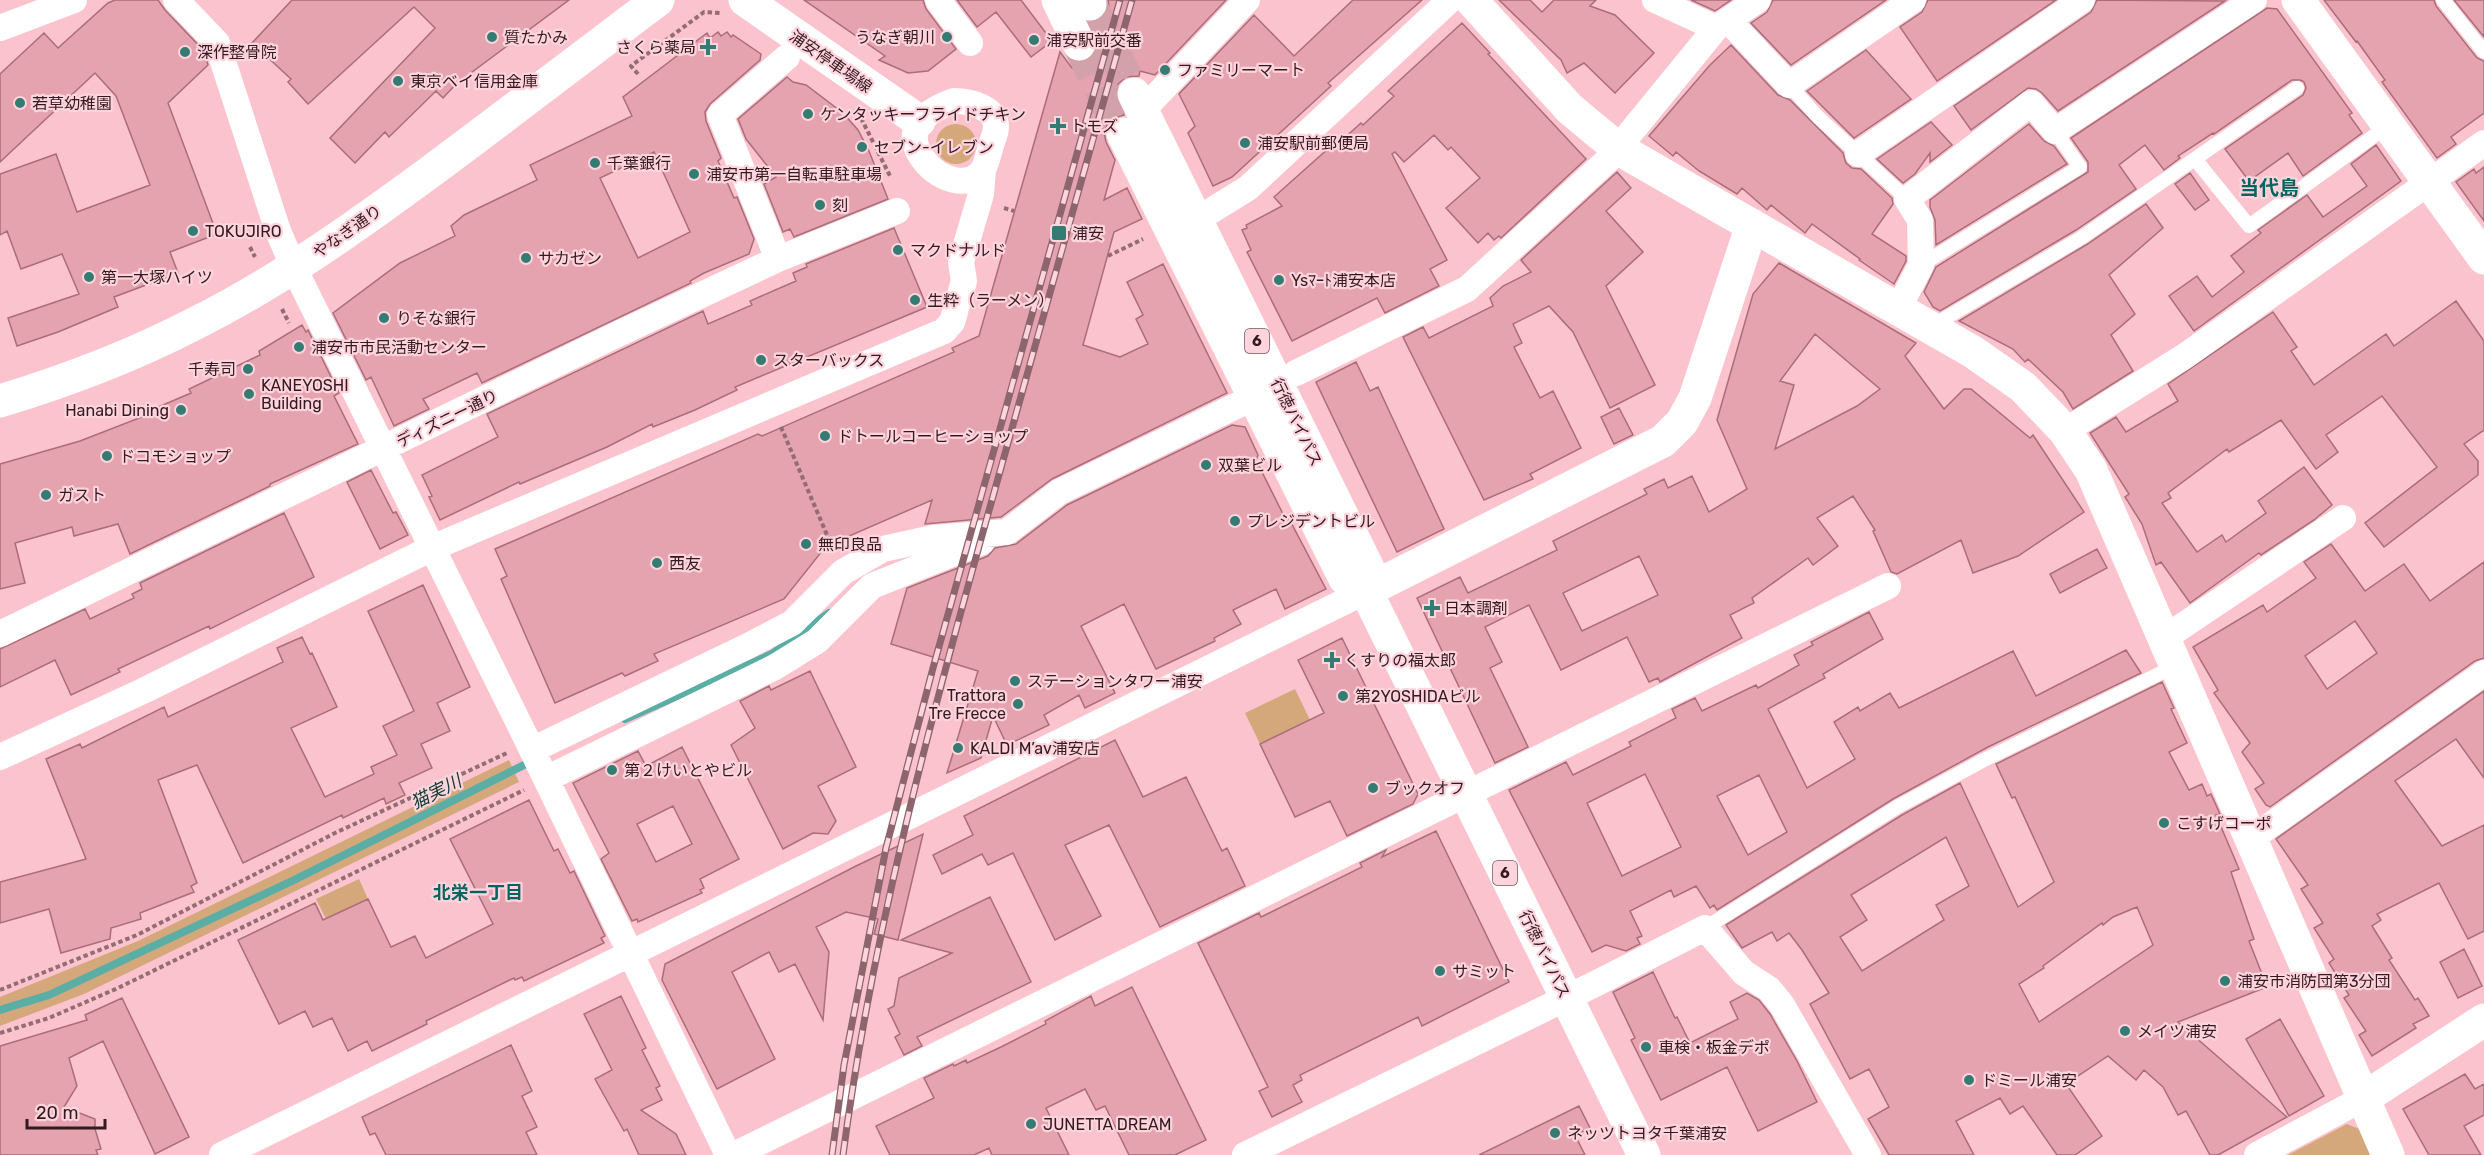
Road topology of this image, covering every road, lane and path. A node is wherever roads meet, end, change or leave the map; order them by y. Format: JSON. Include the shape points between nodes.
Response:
{"nodes":[{"id":1,"x":74,"y":0,"type":"edge"},
{"id":2,"x":658,"y":0,"type":"edge"},
{"id":3,"x":938,"y":0,"type":"edge"},
{"id":4,"x":1058,"y":0,"type":"edge"},
{"id":5,"x":1248,"y":0,"type":"edge"},
{"id":6,"x":1450,"y":0,"type":"edge"},
{"id":7,"x":1471,"y":0,"type":"edge"},
{"id":8,"x":1655,"y":0,"type":"edge"},
{"id":9,"x":1758,"y":0,"type":"edge"},
{"id":10,"x":1913,"y":0,"type":"edge"},
{"id":11,"x":2082,"y":0,"type":"edge"},
{"id":12,"x":2254,"y":0,"type":"edge"},
{"id":13,"x":2298,"y":0,"type":"edge"},
{"id":14,"x":2443,"y":0,"type":"edge"},
{"id":15,"x":187,"y":6,"type":"edge"},
{"id":16,"x":733,"y":10,"type":"edge"},
{"id":17,"x":1722,"y":24,"type":"junction"},
{"id":18,"x":0,"y":28,"type":"edge"},
{"id":19,"x":970,"y":43,"type":"dead end"},
{"id":20,"x":1079,"y":44,"type":"tunnel mouth"},
{"id":21,"x":2484,"y":52,"type":"edge"},
{"id":22,"x":787,"y":57,"type":"dead end"},
{"id":23,"x":638,"y":74,"type":"dead end"},
{"id":24,"x":1789,"y":85,"type":"junction"},
{"id":25,"x":2297,"y":88,"type":"dead end"},
{"id":26,"x":857,"y":112,"type":"dead end"},
{"id":27,"x":1133,"y":113,"type":"junction"},
{"id":28,"x":919,"y":121,"type":"junction"},
{"id":29,"x":2389,"y":125,"type":"junction"},
{"id":30,"x":2055,"y":131,"type":"junction"},
{"id":31,"x":2484,"y":143,"type":"edge"},
{"id":32,"x":1617,"y":148,"type":"junction"},
{"id":33,"x":1858,"y":154,"type":"junction"},
{"id":34,"x":2194,"y":159,"type":"junction"},
{"id":35,"x":983,"y":170,"type":"junction"},
{"id":36,"x":891,"y":178,"type":"dead end"},
{"id":37,"x":2430,"y":182,"type":"junction"},
{"id":38,"x":1907,"y":199,"type":"junction"},
{"id":39,"x":897,"y":211,"type":"dead end"},
{"id":40,"x":1198,"y":219,"type":"junction"},
{"id":41,"x":1752,"y":225,"type":"junction"},
{"id":42,"x":1148,"y":237,"type":"dead end"},
{"id":43,"x":1108,"y":256,"type":"dead end"},
{"id":44,"x":2484,"y":258,"type":"edge"},
{"id":45,"x":778,"y":259,"type":"junction"},
{"id":46,"x":1921,"y":265,"type":"junction"},
{"id":47,"x":294,"y":268,"type":"junction"},
{"id":48,"x":1898,"y":309,"type":"junction"},
{"id":49,"x":1930,"y":327,"type":"junction"},
{"id":50,"x":1296,"y":373,"type":"dead end"},
{"id":51,"x":0,"y":401,"type":"edge"},
{"id":52,"x":771,"y":404,"type":"junction"},
{"id":53,"x":1240,"y":404,"type":"dead end"},
{"id":54,"x":2065,"y":430,"type":"junction"},
{"id":55,"x":383,"y":449,"type":"junction"},
{"id":56,"x":2343,"y":518,"type":"dead end"},
{"id":57,"x":1007,"y":532,"type":"junction"},
{"id":58,"x":432,"y":548,"type":"junction"},
{"id":59,"x":843,"y":572,"type":"junction"},
{"id":60,"x":1888,"y":586,"type":"dead end"},
{"id":61,"x":1366,"y":591,"type":"junction"},
{"id":62,"x":0,"y":634,"type":"edge"},
{"id":63,"x":2169,"y":652,"type":"junction"},
{"id":64,"x":2484,"y":673,"type":"edge"},
{"id":65,"x":530,"y":746,"type":"junction"},
{"id":66,"x":0,"y":757,"type":"edge"},
{"id":67,"x":546,"y":779,"type":"junction"},
{"id":68,"x":1467,"y":794,"type":"junction"},
{"id":69,"x":2251,"y":838,"type":"junction"},
{"id":70,"x":1705,"y":928,"type":"junction"},
{"id":71,"x":630,"y":956,"type":"junction"},
{"id":72,"x":0,"y":990,"type":"edge"},
{"id":73,"x":1566,"y":998,"type":"junction"},
{"id":74,"x":2484,"y":1020,"type":"edge"},
{"id":75,"x":0,"y":1033,"type":"edge"},
{"id":76,"x":2364,"y":1098,"type":"junction"},
{"id":77,"x":222,"y":1155,"type":"edge"},
{"id":78,"x":728,"y":1155,"type":"edge"},
{"id":79,"x":734,"y":1155,"type":"edge"},
{"id":80,"x":1245,"y":1155,"type":"edge"},
{"id":81,"x":1644,"y":1155,"type":"edge"},
{"id":82,"x":1868,"y":1155,"type":"edge"},
{"id":83,"x":2258,"y":1155,"type":"edge"},
{"id":84,"x":2388,"y":1155,"type":"edge"}],
"edges":[{"from":1,"to":18,"type":"street"},
{"from":2,"to":47,"type":"main road","name":"やなぎ通り"},
{"from":3,"to":19,"type":"street"},
{"from":4,"to":20,"type":"main road"},
{"from":5,"to":27,"type":"street"},
{"from":6,"to":40,"type":"street","via":[[1248,188]]},
{"from":7,"to":32,"type":"main road","via":[[1570,109]]},
{"from":8,"to":17,"type":"street"},
{"from":9,"to":17,"type":"street"},
{"from":10,"to":24,"type":"street"},
{"from":11,"to":33,"type":"street"},
{"from":12,"to":30,"type":"street"},
{"from":13,"to":29,"type":"main road"},
{"from":14,"to":21,"type":"lane"},
{"from":15,"to":47,"type":"street","via":[[217,43],[278,231]]},
{"from":16,"to":23,"type":"path","via":[[704,12],[631,66]]},
{"from":16,"to":28,"type":"main road","name":"浦安停車場線"},
{"from":17,"to":24,"type":"street"},
{"from":17,"to":32,"type":"street"},
{"from":22,"to":45,"type":"street","via":[[720,115]]},
{"from":24,"to":33,"type":"lane"},
{"from":25,"to":34,"type":"lane"},
{"from":26,"to":36,"type":"path"},
{"from":27,"to":40,"type":"main road","name":"行徳バイパス","number":"6"},
{"from":27,"to":61,"type":"main road","name":"行徳バイパス","number":"6","via":[[1345,579]]},
{"from":28,"to":35,"type":"street","via":[[916,148],[939,176],[953,181],[972,178]]},
{"from":28,"to":35,"type":"street","via":[[933,109],[954,101],[968,101],[987,110],[996,127]]},
{"from":29,"to":34,"type":"lane","via":[[2248,226]]},
{"from":29,"to":37,"type":"main road"},
{"from":30,"to":38,"type":"street","via":[[2031,103]]},
{"from":30,"to":46,"type":"lane","via":[[2080,167]]},
{"from":31,"to":37,"type":"street"},
{"from":32,"to":41,"type":"main road"},
{"from":32,"to":50,"type":"street","via":[[1467,290]]},
{"from":33,"to":38,"type":"lane"},
{"from":34,"to":49,"type":"lane","via":[[2080,238]]},
{"from":35,"to":52,"type":"street","via":[[981,194],[961,262],[964,281],[952,322],[944,331]]},
{"from":37,"to":44,"type":"main road"},
{"from":37,"to":54,"type":"street","via":[[2185,356]]},
{"from":38,"to":46,"type":"street","via":[[1920,220]]},
{"from":39,"to":45,"type":"street","name":"ディズニー通り"},
{"from":40,"to":61,"type":"main road","name":"行徳バイパス","number":"6","via":[[1368,568]]},
{"from":41,"to":48,"type":"main road"},
{"from":41,"to":61,"type":"main road","via":[[1695,398],[1682,422],[1663,441]]},
{"from":42,"to":43,"type":"path"},
{"from":45,"to":55,"type":"street","name":"ディズニー通り"},
{"from":46,"to":48,"type":"street"},
{"from":47,"to":51,"type":"main road","name":"やなぎ通り","via":[[137,351]]},
{"from":47,"to":55,"type":"street"},
{"from":48,"to":49,"type":"main road"},
{"from":49,"to":54,"type":"main road","via":[[2023,387]]},
{"from":52,"to":58,"type":"street"},
{"from":52,"to":59,"type":"path"},
{"from":53,"to":57,"type":"street","via":[[1059,492]]},
{"from":54,"to":63,"type":"main road","via":[[2091,470]]},
{"from":55,"to":58,"type":"street"},
{"from":55,"to":62,"type":"street","name":"ディズニー通り"},
{"from":56,"to":63,"type":"street"},
{"from":57,"to":59,"type":"street","via":[[933,538],[883,549]]},
{"from":57,"to":67,"type":"street","via":[[872,586],[817,641],[775,668]]},
{"from":58,"to":65,"type":"street"},
{"from":58,"to":66,"type":"street"},
{"from":59,"to":65,"type":"street","via":[[792,623]]},
{"from":60,"to":68,"type":"street"},
{"from":61,"to":68,"type":"main road","name":"行徳バイパス","number":"6"},
{"from":61,"to":71,"type":"street"},
{"from":63,"to":69,"type":"main road"},
{"from":63,"to":70,"type":"lane","via":[[1897,807]]},
{"from":64,"to":69,"type":"street"},
{"from":65,"to":67,"type":"street"},
{"from":65,"to":72,"type":"path","via":[[335,833],[137,935]]},
{"from":67,"to":71,"type":"street"},
{"from":67,"to":75,"type":"path","via":[[118,988],[49,1018]]},
{"from":68,"to":73,"type":"main road","name":"行徳バイパス","number":"6"},
{"from":68,"to":79,"type":"street"},
{"from":69,"to":76,"type":"main road"},
{"from":70,"to":73,"type":"street"},
{"from":70,"to":82,"type":"street","via":[[1744,973],[1769,989],[1782,1005]]},
{"from":71,"to":77,"type":"street"},
{"from":71,"to":78,"type":"street"},
{"from":73,"to":80,"type":"street"},
{"from":73,"to":81,"type":"main road","name":"行徳バイパス","number":"6"},
{"from":74,"to":76,"type":"main road"},
{"from":76,"to":83,"type":"street"},
{"from":76,"to":84,"type":"main road"}]}
